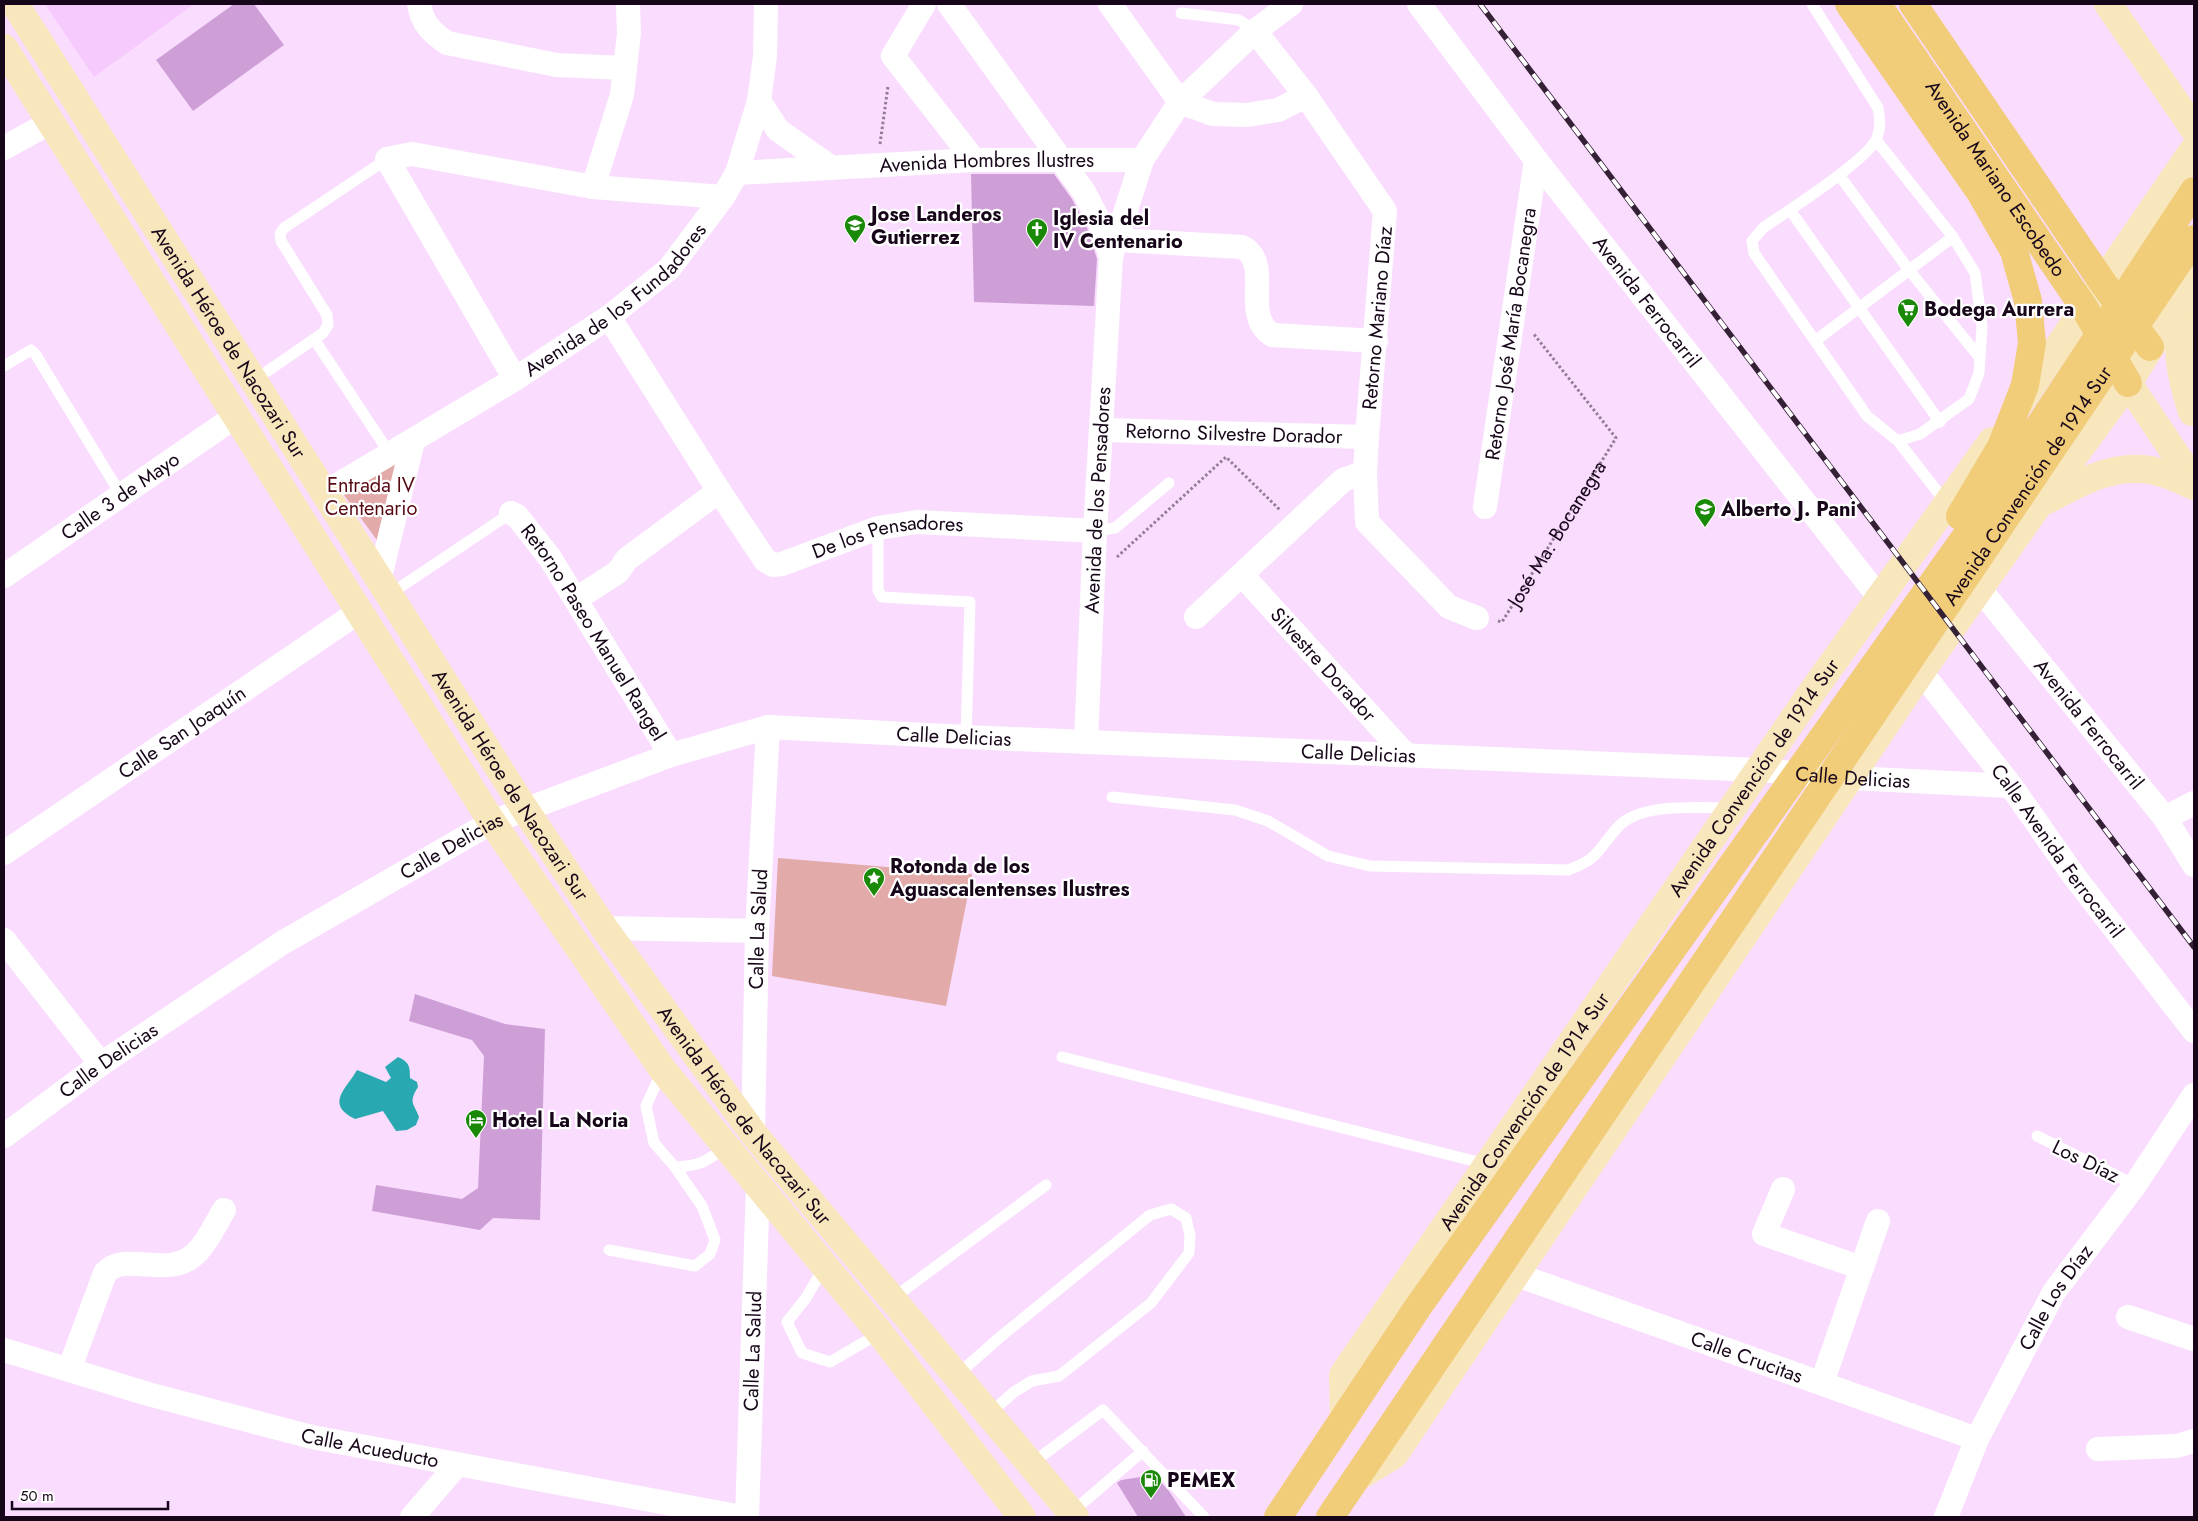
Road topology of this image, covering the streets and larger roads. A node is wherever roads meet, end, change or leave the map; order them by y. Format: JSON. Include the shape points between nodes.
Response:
{"nodes":[{"id":1,"x":15,"y":4,"type":"edge"},
{"id":2,"x":419,"y":4,"type":"edge"},
{"id":3,"x":628,"y":4,"type":"edge"},
{"id":4,"x":766,"y":4,"type":"edge"},
{"id":5,"x":924,"y":4,"type":"edge"},
{"id":6,"x":949,"y":4,"type":"edge"},
{"id":7,"x":1110,"y":4,"type":"edge"},
{"id":8,"x":1291,"y":4,"type":"edge"},
{"id":9,"x":1419,"y":4,"type":"edge"},
{"id":10,"x":1849,"y":4,"type":"edge"},
{"id":11,"x":1877,"y":4,"type":"edge"},
{"id":12,"x":1913,"y":4,"type":"edge"},
{"id":13,"x":2108,"y":4,"type":"edge"},
{"id":14,"x":1255,"y":31,"type":"junction"},
{"id":15,"x":4,"y":48,"type":"edge"},
{"id":16,"x":625,"y":68,"type":"junction"},
{"id":17,"x":1306,"y":96,"type":"junction"},
{"id":18,"x":759,"y":101,"type":"junction"},
{"id":19,"x":1180,"y":102,"type":"junction"},
{"id":20,"x":51,"y":122,"type":"junction"},
{"id":21,"x":2194,"y":129,"type":"edge"},
{"id":22,"x":4,"y":148,"type":"edge"},
{"id":23,"x":2194,"y":149,"type":"edge"},
{"id":24,"x":974,"y":160,"type":"junction"},
{"id":25,"x":1060,"y":160,"type":"junction"},
{"id":26,"x":1142,"y":160,"type":"junction"},
{"id":27,"x":1536,"y":160,"type":"junction"},
{"id":28,"x":832,"y":168,"type":"junction"},
{"id":29,"x":737,"y":172,"type":"junction"},
{"id":30,"x":592,"y":188,"type":"junction"},
{"id":31,"x":2194,"y":191,"type":"edge"},
{"id":32,"x":723,"y":197,"type":"junction"},
{"id":33,"x":2022,"y":219,"type":"junction"},
{"id":34,"x":2194,"y":239,"type":"edge"},
{"id":35,"x":1114,"y":248,"type":"junction"},
{"id":36,"x":2192,"y":280,"type":"edge"},
{"id":37,"x":2103,"y":283,"type":"junction"},
{"id":38,"x":2085,"y":309,"type":"junction"},
{"id":39,"x":609,"y":317,"type":"junction"},
{"id":40,"x":1376,"y":341,"type":"junction"},
{"id":41,"x":2150,"y":347,"type":"junction"},
{"id":42,"x":2044,"y":369,"type":"junction"},
{"id":43,"x":515,"y":379,"type":"junction"},
{"id":44,"x":2128,"y":383,"type":"junction"},
{"id":45,"x":2193,"y":414,"type":"edge"},
{"id":46,"x":236,"y":416,"type":"junction"},
{"id":47,"x":1102,"y":430,"type":"junction"},
{"id":48,"x":1367,"y":437,"type":"junction"},
{"id":49,"x":413,"y":441,"type":"junction"},
{"id":50,"x":1365,"y":472,"type":"junction"},
{"id":51,"x":2194,"y":482,"type":"edge"},
{"id":52,"x":2194,"y":486,"type":"edge"},
{"id":53,"x":719,"y":491,"type":"junction"},
{"id":54,"x":324,"y":493,"type":"junction"},
{"id":55,"x":1953,"y":496,"type":"junction"},
{"id":56,"x":2039,"y":504,"type":"junction"},
{"id":57,"x":1484,"y":507,"type":"dead end"},
{"id":58,"x":511,"y":513,"type":"road end"},
{"id":59,"x":1095,"y":531,"type":"junction"},
{"id":60,"x":2020,"y":531,"type":"junction"},
{"id":61,"x":1920,"y":541,"type":"junction"},
{"id":62,"x":1242,"y":575,"type":"junction"},
{"id":63,"x":4,"y":576,"type":"edge"},
{"id":64,"x":1931,"y":583,"type":"junction"},
{"id":65,"x":1982,"y":584,"type":"junction"},
{"id":66,"x":385,"y":586,"type":"junction"},
{"id":67,"x":1879,"y":597,"type":"junction"},
{"id":68,"x":576,"y":599,"type":"junction"},
{"id":69,"x":360,"y":611,"type":"junction"},
{"id":70,"x":1196,"y":617,"type":"dead end"},
{"id":71,"x":1478,"y":618,"type":"road end"},
{"id":72,"x":1921,"y":672,"type":"junction"},
{"id":73,"x":1812,"y":692,"type":"junction"},
{"id":74,"x":768,"y":727,"type":"junction"},
{"id":75,"x":1880,"y":734,"type":"junction"},
{"id":76,"x":1086,"y":742,"type":"junction"},
{"id":77,"x":1405,"y":754,"type":"junction"},
{"id":78,"x":671,"y":755,"type":"junction"},
{"id":79,"x":1759,"y":770,"type":"junction"},
{"id":80,"x":1851,"y":778,"type":"junction"},
{"id":81,"x":2011,"y":786,"type":"junction"},
{"id":82,"x":2194,"y":804,"type":"edge"},
{"id":83,"x":524,"y":808,"type":"junction"},
{"id":84,"x":2165,"y":818,"type":"junction"},
{"id":85,"x":492,"y":822,"type":"junction"},
{"id":86,"x":2194,"y":830,"type":"edge"},
{"id":87,"x":4,"y":853,"type":"edge"},
{"id":88,"x":2194,"y":865,"type":"edge"},
{"id":89,"x":604,"y":928,"type":"junction"},
{"id":90,"x":757,"y":931,"type":"junction"},
{"id":91,"x":4,"y":941,"type":"edge"},
{"id":92,"x":2194,"y":1031,"type":"edge"},
{"id":93,"x":101,"y":1064,"type":"junction"},
{"id":94,"x":2194,"y":1095,"type":"edge"},
{"id":95,"x":753,"y":1132,"type":"junction"},
{"id":96,"x":4,"y":1136,"type":"edge"},
{"id":97,"x":758,"y":1185,"type":"junction"},
{"id":98,"x":1783,"y":1189,"type":"dead end"},
{"id":99,"x":224,"y":1210,"type":"dead end"},
{"id":100,"x":1878,"y":1221,"type":"dead end"},
{"id":101,"x":1862,"y":1268,"type":"junction"},
{"id":102,"x":1517,"y":1275,"type":"junction"},
{"id":103,"x":2128,"y":1317,"type":"dead end"},
{"id":104,"x":2194,"y":1339,"type":"edge"},
{"id":105,"x":4,"y":1350,"type":"edge"},
{"id":106,"x":69,"y":1370,"type":"junction"},
{"id":107,"x":1822,"y":1383,"type":"junction"},
{"id":108,"x":1344,"y":1419,"type":"junction"},
{"id":109,"x":1977,"y":1438,"type":"junction"},
{"id":110,"x":2194,"y":1440,"type":"edge"},
{"id":111,"x":2098,"y":1449,"type":"dead end"},
{"id":112,"x":457,"y":1465,"type":"junction"},
{"id":113,"x":1356,"y":1478,"type":"junction"},
{"id":114,"x":1073,"y":1515,"type":"edge"},
{"id":115,"x":412,"y":1517,"type":"edge"},
{"id":116,"x":742,"y":1517,"type":"edge"},
{"id":117,"x":747,"y":1517,"type":"edge"},
{"id":118,"x":1022,"y":1517,"type":"edge"},
{"id":119,"x":1278,"y":1517,"type":"edge"},
{"id":120,"x":1330,"y":1517,"type":"edge"},
{"id":121,"x":1946,"y":1517,"type":"edge"}],
"edges":[{"from":1,"to":54,"type":"main road","name":"Avenida Héroe de Nacozari Sur"},
{"from":2,"to":16,"type":"street","via":[[421,18],[433,34],[448,43],[557,65]]},
{"from":3,"to":16,"type":"street"},
{"from":4,"to":18,"type":"street","name":"Avenida de los Fundadores","via":[[765,56]]},
{"from":5,"to":24,"type":"street","via":[[893,56]]},
{"from":6,"to":25,"type":"street","name":"Avenida de los Pensadores"},
{"from":7,"to":19,"type":"street"},
{"from":8,"to":14,"type":"street","name":"Avenida de los Pensadores"},
{"from":9,"to":27,"type":"street","name":"Avenida Ferrocarril"},
{"from":10,"to":64,"type":"main road","via":[[1980,192],[2014,251],[2028,301],[2032,343],[2025,385],[2001,447],[1938,554]]},
{"from":11,"to":33,"type":"main road","name":"Avenida Mariano Escobedo"},
{"from":12,"to":37,"type":"main road","name":"Avenida Mariano Escobedo"},
{"from":13,"to":21,"type":"main road"},
{"from":14,"to":17,"type":"street","name":"Retorno Mariano Díaz"},
{"from":14,"to":19,"type":"street","name":"Avenida de los Pensadores"},
{"from":15,"to":20,"type":"main road","name":"Avenida Héroe de Nacozari Sur"},
{"from":16,"to":30,"type":"street","via":[[622,96]]},
{"from":17,"to":19,"type":"street","via":[[1278,110],[1247,115],[1213,114]]},
{"from":17,"to":40,"type":"street","name":"Retorno Mariano Díaz","via":[[1385,212]]},
{"from":18,"to":28,"type":"street","via":[[778,130]]},
{"from":18,"to":29,"type":"street","name":"Avenida de los Fundadores"},
{"from":19,"to":26,"type":"street","name":"Avenida de los Pensadores"},
{"from":20,"to":22,"type":"street"},
{"from":20,"to":46,"type":"main road","name":"Avenida Héroe de Nacozari Sur"},
{"from":23,"to":37,"type":"main road","name":"Avenida Convención de 1914 Sur"},
{"from":24,"to":25,"type":"street","name":"Avenida Hombres Ilustres"},
{"from":24,"to":28,"type":"street","name":"Avenida Hombres Ilustres"},
{"from":25,"to":26,"type":"street","name":"Avenida Hombres Ilustres"},
{"from":25,"to":35,"type":"street","name":"Avenida de los Pensadores","via":[[1084,192]]},
{"from":26,"to":35,"type":"street","name":"Avenida de los Pensadores"},
{"from":27,"to":57,"type":"street","name":"Retorno José María Bocanegra"},
{"from":27,"to":67,"type":"street","name":"Avenida Ferrocarril"},
{"from":28,"to":29,"type":"street","name":"Avenida Hombres Ilustres"},
{"from":29,"to":32,"type":"street","name":"Avenida de los Fundadores"},
{"from":30,"to":32,"type":"street"},
{"from":30,"to":43,"type":"street","via":[[412,154],[387,159]]},
{"from":31,"to":64,"type":"main road","name":"Avenida Convención de 1914 Sur","via":[[2015,466]]},
{"from":32,"to":39,"type":"street","name":"Avenida de los Fundadores","via":[[669,270]]},
{"from":33,"to":38,"type":"main road","name":"Avenida Mariano Escobedo"},
{"from":33,"to":42,"type":"main road","via":[[2047,327]]},
{"from":34,"to":113,"type":"main road","name":"Avenida Convención de 1914 Sur"},
{"from":35,"to":40,"type":"street","via":[[1242,247],[1252,252],[1256,261],[1258,316],[1264,329],[1272,335]]},
{"from":35,"to":47,"type":"street","name":"Avenida de los Pensadores"},
{"from":36,"to":41,"type":"main road","name":"Avenida Convención de 1914 Sur"},
{"from":36,"to":45,"type":"main road","via":[[2179,321],[2178,351],[2182,381]]},
{"from":37,"to":38,"type":"main road","name":"Avenida Convención de 1914 Sur"},
{"from":37,"to":41,"type":"main road","name":"Avenida Mariano Escobedo"},
{"from":38,"to":42,"type":"main road","name":"Avenida Convención de 1914 Sur"},
{"from":38,"to":44,"type":"main road","name":"Avenida Mariano Escobedo"},
{"from":39,"to":43,"type":"street","name":"Avenida de los Fundadores"},
{"from":39,"to":53,"type":"street"},
{"from":40,"to":48,"type":"street","name":"Retorno Mariano Díaz"},
{"from":41,"to":44,"type":"main road","name":"Avenida Convención de 1914 Sur"},
{"from":41,"to":45,"type":"main road","name":"Avenida Mariano Escobedo"},
{"from":42,"to":55,"type":"main road","name":"Avenida Convención de 1914 Sur"},
{"from":43,"to":49,"type":"street","name":"Avenida de los Fundadores"},
{"from":44,"to":51,"type":"main road","name":"Avenida Mariano Escobedo"},
{"from":44,"to":56,"type":"main road","name":"Avenida Convención de 1914 Sur"},
{"from":46,"to":63,"type":"street","name":"Calle 3 de Mayo"},
{"from":46,"to":69,"type":"main road","name":"Avenida Héroe de Nacozari Sur"},
{"from":47,"to":48,"type":"street","name":"Retorno Silvestre Dorador"},
{"from":47,"to":59,"type":"street","name":"Avenida de los Pensadores"},
{"from":48,"to":50,"type":"street","name":"Retorno Mariano Díaz"},
{"from":49,"to":54,"type":"street","name":"Avenida de los Fundadores"},
{"from":49,"to":66,"type":"street"},
{"from":50,"to":62,"type":"street","via":[[1343,480]]},
{"from":50,"to":71,"type":"street","name":"Retorno Mariano Díaz","via":[[1367,522],[1449,606]]},
{"from":52,"to":56,"type":"main road","via":[[2142,469],[2119,470],[2091,478]]},
{"from":53,"to":59,"type":"street","name":"De los Pensadores","via":[[765,560],[773,565],[878,528],[917,522]]},
{"from":53,"to":68,"type":"street","via":[[627,559],[618,572]]},
{"from":54,"to":66,"type":"main road","name":"Avenida Héroe de Nacozari Sur"},
{"from":55,"to":60,"type":"main road","via":[[1982,535],[1992,540],[2004,540]]},
{"from":55,"to":61,"type":"main road","name":"Avenida Convención de 1914 Sur"},
{"from":56,"to":60,"type":"main road","name":"Avenida Convención de 1914 Sur"},
{"from":58,"to":68,"type":"street","name":"Retorno Paseo Manuel Rangel","via":[[517,516],[550,558]]},
{"from":59,"to":76,"type":"street","name":"Avenida de los Pensadores"},
{"from":60,"to":65,"type":"main road","name":"Avenida Convención de 1914 Sur"},
{"from":61,"to":65,"type":"main road","via":[[1963,546],[1970,554]]},
{"from":61,"to":67,"type":"main road","name":"Avenida Convención de 1914 Sur"},
{"from":62,"to":70,"type":"street"},
{"from":62,"to":77,"type":"street","name":"Silvestre Dorador"},
{"from":64,"to":108,"type":"main road","name":"Avenida Convención de 1914 Sur","via":[[1418,1307]]},
{"from":65,"to":72,"type":"main road","name":"Avenida Convención de 1914 Sur"},
{"from":65,"to":84,"type":"street","name":"Avenida Ferrocarril"},
{"from":66,"to":83,"type":"main road","name":"Avenida Héroe de Nacozari Sur"},
{"from":67,"to":73,"type":"main road","name":"Avenida Convención de 1914 Sur"},
{"from":68,"to":78,"type":"street","name":"Retorno Paseo Manuel Rangel"},
{"from":69,"to":85,"type":"main road","name":"Avenida Héroe de Nacozari Sur"},
{"from":69,"to":87,"type":"street","name":"Calle San Joaquín"},
{"from":72,"to":75,"type":"main road","name":"Avenida Convención de 1914 Sur"},
{"from":72,"to":81,"type":"street","name":"Calle Avenida Ferrocarril"},
{"from":73,"to":75,"type":"main road","via":[[1839,686],[1852,691],[1874,713]]},
{"from":73,"to":79,"type":"main road","name":"Avenida Convención de 1914 Sur"},
{"from":74,"to":76,"type":"street","name":"Calle Delicias"},
{"from":74,"to":78,"type":"street","name":"Calle Delicias"},
{"from":74,"to":90,"type":"street","name":"Calle La Salud"},
{"from":75,"to":80,"type":"main road","name":"Avenida Convención de 1914 Sur"},
{"from":76,"to":77,"type":"street","name":"Calle Delicias"},
{"from":77,"to":79,"type":"street","name":"Calle Delicias"},
{"from":78,"to":83,"type":"street","name":"Calle Delicias"},
{"from":79,"to":80,"type":"street","name":"Calle Delicias"},
{"from":79,"to":108,"type":"main road","name":"Avenida Convención de 1914 Sur","via":[[1343,1375]]},
{"from":80,"to":81,"type":"street","name":"Calle Delicias"},
{"from":80,"to":102,"type":"main road","name":"Avenida Convención de 1914 Sur"},
{"from":81,"to":92,"type":"street","name":"Calle Avenida Ferrocarril","via":[[2074,876]]},
{"from":82,"to":84,"type":"street"},
{"from":83,"to":85,"type":"street","name":"Calle Delicias"},
{"from":83,"to":89,"type":"main road","name":"Avenida Héroe de Nacozari Sur"},
{"from":84,"to":86,"type":"street"},
{"from":84,"to":88,"type":"street","name":"Avenida Ferrocarril"},
{"from":85,"to":93,"type":"street","name":"Calle Delicias","via":[[282,943]]},
{"from":85,"to":97,"type":"main road","name":"Avenida Héroe de Nacozari Sur","via":[[663,1070]]},
{"from":89,"to":90,"type":"street"},
{"from":89,"to":95,"type":"main road","name":"Avenida Héroe de Nacozari Sur"},
{"from":90,"to":95,"type":"street","name":"Calle La Salud"},
{"from":91,"to":93,"type":"street"},
{"from":93,"to":96,"type":"street","name":"Calle Delicias"},
{"from":94,"to":109,"type":"street","name":"Calle Los Díaz","via":[[2135,1185],[2054,1292]]},
{"from":95,"to":114,"type":"main road","name":"Avenida Héroe de Nacozari Sur"},
{"from":97,"to":117,"type":"street","name":"Calle La Salud"},
{"from":97,"to":118,"type":"main road","name":"Avenida Héroe de Nacozari Sur","via":[[880,1333]]},
{"from":98,"to":101,"type":"street","via":[[1764,1234]]},
{"from":99,"to":106,"type":"street","via":[[198,1251],[180,1263],[158,1267],[122,1263],[111,1266],[105,1273]]},
{"from":100,"to":101,"type":"street"},
{"from":101,"to":107,"type":"street"},
{"from":102,"to":107,"type":"street","name":"Calle Crucitas"},
{"from":102,"to":113,"type":"main road","name":"Avenida Convención de 1914 Sur","via":[[1394,1456]]},
{"from":103,"to":104,"type":"street"},
{"from":105,"to":106,"type":"street","name":"Calle Acueducto"},
{"from":106,"to":112,"type":"street","name":"Calle Acueducto","via":[[312,1437]]},
{"from":107,"to":109,"type":"street","name":"Calle Crucitas"},
{"from":108,"to":119,"type":"main road","name":"Avenida Convención de 1914 Sur"},
{"from":109,"to":121,"type":"street","name":"Calle Los Díaz"},
{"from":110,"to":111,"type":"street","via":[[2176,1446]]},
{"from":112,"to":115,"type":"street"},
{"from":112,"to":116,"type":"street","name":"Calle Acueducto"},
{"from":113,"to":120,"type":"main road","name":"Avenida Convención de 1914 Sur"}]}
